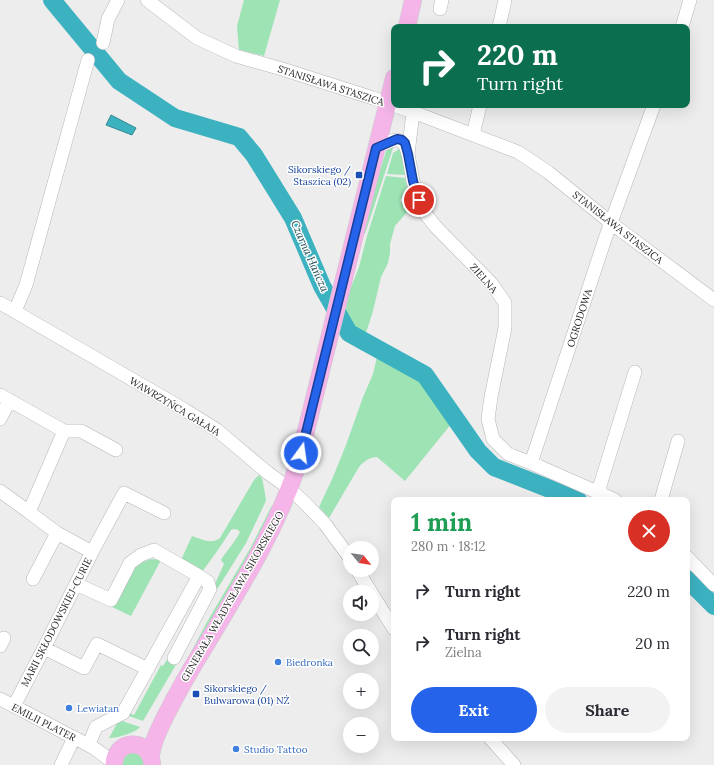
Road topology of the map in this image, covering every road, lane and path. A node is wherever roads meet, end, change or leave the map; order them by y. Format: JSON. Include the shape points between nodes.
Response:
{"nodes":[{"id":1,"x":118,"y":0,"type":"edge"},
{"id":2,"x":147,"y":0,"type":"edge"},
{"id":3,"x":413,"y":0,"type":"edge"},
{"id":4,"x":505,"y":0,"type":"edge"},
{"id":5,"x":690,"y":0,"type":"edge"},
{"id":6,"x":408,"y":24,"type":"edge"},
{"id":7,"x":500,"y":24,"type":"edge"},
{"id":8,"x":683,"y":24,"type":"edge"},
{"id":9,"x":103,"y":43,"type":"dead end"},
{"id":10,"x":88,"y":60,"type":"dead end"},
{"id":11,"x":391,"y":90,"type":"edge"},
{"id":12,"x":388,"y":103,"type":"junction"},
{"id":13,"x":391,"y":104,"type":"edge"},
{"id":14,"x":402,"y":108,"type":"edge"},
{"id":15,"x":479,"y":108,"type":"edge"},
{"id":16,"x":653,"y":108,"type":"edge"},
{"id":17,"x":413,"y":112,"type":"junction"},
{"id":18,"x":473,"y":135,"type":"junction"},
{"id":19,"x":376,"y":148,"type":"junction"},
{"id":20,"x":408,"y":154,"type":"junction"},
{"id":21,"x":611,"y":223,"type":"junction"},
{"id":22,"x":714,"y":300,"type":"edge"},
{"id":23,"x":0,"y":303,"type":"edge"},
{"id":24,"x":15,"y":311,"type":"junction"},
{"id":25,"x":635,"y":372,"type":"dead end"},
{"id":26,"x":4,"y":398,"type":"edge"},
{"id":27,"x":0,"y":419,"type":"edge"},
{"id":28,"x":64,"y":431,"type":"junction"},
{"id":29,"x":678,"y":442,"type":"dead end"},
{"id":30,"x":116,"y":450,"type":"dead end"},
{"id":31,"x":531,"y":463,"type":"junction"},
{"id":32,"x":290,"y":489,"type":"junction"},
{"id":33,"x":0,"y":491,"type":"edge"},
{"id":34,"x":598,"y":492,"type":"junction"},
{"id":35,"x":609,"y":497,"type":"edge"},
{"id":36,"x":662,"y":497,"type":"edge"},
{"id":37,"x":29,"y":512,"type":"junction"},
{"id":38,"x":164,"y":513,"type":"dead end"},
{"id":39,"x":57,"y":533,"type":"junction"},
{"id":40,"x":343,"y":548,"type":"edge"},
{"id":41,"x":92,"y":552,"type":"junction"},
{"id":42,"x":690,"y":560,"type":"edge"},
{"id":43,"x":199,"y":576,"type":"junction"},
{"id":44,"x":33,"y":579,"type":"dead end"},
{"id":45,"x":76,"y":584,"type":"junction"},
{"id":46,"x":714,"y":585,"type":"edge"},
{"id":47,"x":379,"y":606,"type":"edge"},
{"id":48,"x":391,"y":624,"type":"edge"},
{"id":49,"x":44,"y":648,"type":"junction"},
{"id":50,"x":174,"y":658,"type":"dead end"},
{"id":51,"x":148,"y":669,"type":"junction"},
{"id":52,"x":176,"y":695,"type":"junction"},
{"id":53,"x":0,"y":700,"type":"edge"},
{"id":54,"x":14,"y":706,"type":"junction"},
{"id":55,"x":74,"y":738,"type":"junction"},
{"id":56,"x":493,"y":741,"type":"edge"},
{"id":57,"x":89,"y":744,"type":"junction"},
{"id":58,"x":128,"y":746,"type":"junction"},
{"id":59,"x":152,"y":761,"type":"edge"},
{"id":60,"x":61,"y":765,"type":"edge"},
{"id":61,"x":114,"y":765,"type":"edge"},
{"id":62,"x":514,"y":765,"type":"edge"}],
"edges":[{"from":1,"to":9,"type":"street","via":[[108,19]]},
{"from":2,"to":12,"type":"street","name":"STANISŁAWA STASZICA","via":[[197,38],[236,56]]},
{"from":3,"to":6,"type":"main road"},
{"from":4,"to":7,"type":"street"},
{"from":5,"to":8,"type":"street"},
{"from":10,"to":24,"type":"street","via":[[26,285]]},
{"from":11,"to":12,"type":"main road","name":"GENERAŁA WŁADYSŁAWA SIKORSKIEGO"},
{"from":12,"to":13,"type":"street","name":"STANISŁAWA STASZICA"},
{"from":12,"to":19,"type":"main road","name":"GENERAŁA WŁADYSŁAWA SIKORSKIEGO"},
{"from":14,"to":17,"type":"street","name":"STANISŁAWA STASZICA"},
{"from":15,"to":18,"type":"street"},
{"from":16,"to":21,"type":"street","name":"OGRODOWA"},
{"from":17,"to":18,"type":"street","name":"STANISŁAWA STASZICA"},
{"from":17,"to":20,"type":"street","name":"ZIELNA"},
{"from":18,"to":21,"type":"street","name":"STANISŁAWA STASZICA","via":[[518,152],[548,172]]},
{"from":19,"to":20,"type":"street","via":[[397,139],[405,143]]},
{"from":19,"to":32,"type":"main road","name":"GENERAŁA WŁADYSŁAWA SIKORSKIEGO"},
{"from":20,"to":31,"type":"street","name":"ZIELNA","via":[[413,181],[424,212],[492,284],[505,303],[505,328],[488,419],[493,439],[503,450]]},
{"from":21,"to":22,"type":"street","name":"STANISŁAWA STASZICA"},
{"from":21,"to":31,"type":"street","name":"OGRODOWA"},
{"from":23,"to":24,"type":"street","name":"WAWRZYŃCA GAŁAJA"},
{"from":24,"to":32,"type":"street","name":"WAWRZYŃCA GAŁAJA","via":[[217,430]]},
{"from":25,"to":34,"type":"street"},
{"from":26,"to":27,"type":"street"},
{"from":26,"to":28,"type":"street"},
{"from":28,"to":30,"type":"street","via":[[81,431]]},
{"from":28,"to":37,"type":"street"},
{"from":29,"to":36,"type":"street"},
{"from":31,"to":34,"type":"street"},
{"from":32,"to":40,"type":"street","name":"WAWRZYŃCA GAŁAJA","via":[[325,524]]},
{"from":32,"to":52,"type":"main road","name":"GENERAŁA WŁADYSŁAWA SIKORSKIEGO","via":[[254,561]]},
{"from":33,"to":37,"type":"street","name":"MARII SKŁODOWSKIEJ-CURIE"},
{"from":34,"to":35,"type":"street"},
{"from":37,"to":39,"type":"street","name":"MARII SKŁODOWSKIEJ-CURIE"},
{"from":38,"to":41,"type":"street","via":[[124,493]]},
{"from":39,"to":41,"type":"street","name":"MARII SKŁODOWSKIEJ-CURIE"},
{"from":39,"to":44,"type":"street"},
{"from":41,"to":45,"type":"street","name":"MARII SKŁODOWSKIEJ-CURIE"},
{"from":42,"to":46,"type":"street"},
{"from":43,"to":45,"type":"street","via":[[154,550],[130,563],[111,600]]},
{"from":43,"to":50,"type":"street","via":[[208,582],[210,588]]},
{"from":43,"to":51,"type":"street"},
{"from":45,"to":49,"type":"street","name":"MARII SKŁODOWSKIEJ-CURIE"},
{"from":47,"to":48,"type":"street"},
{"from":49,"to":51,"type":"street","via":[[84,668],[97,644]]},
{"from":49,"to":54,"type":"street","name":"MARII SKŁODOWSKIEJ-CURIE"},
{"from":51,"to":57,"type":"street","via":[[123,713],[96,727]]},
{"from":52,"to":58,"type":"main road","name":"GENERAŁA WŁADYSŁAWA SIKORSKIEGO","via":[[144,737]]},
{"from":52,"to":59,"type":"main road","name":"GENERAŁA WŁADYSŁAWA SIKORSKIEGO","via":[[152,746]]},
{"from":53,"to":54,"type":"street","name":"EMILII PLATER"},
{"from":54,"to":55,"type":"street","name":"EMILII PLATER"},
{"from":55,"to":57,"type":"street","name":"EMILII PLATER"},
{"from":55,"to":60,"type":"street"},
{"from":56,"to":62,"type":"street"},
{"from":57,"to":58,"type":"street","name":"EMILII PLATER","via":[[112,748]]},
{"from":57,"to":61,"type":"street","name":"EMILII PLATER"},
{"from":58,"to":59,"type":"main road","via":[[145,748]]},
{"from":58,"to":61,"type":"main road","via":[[115,756]]}]}
